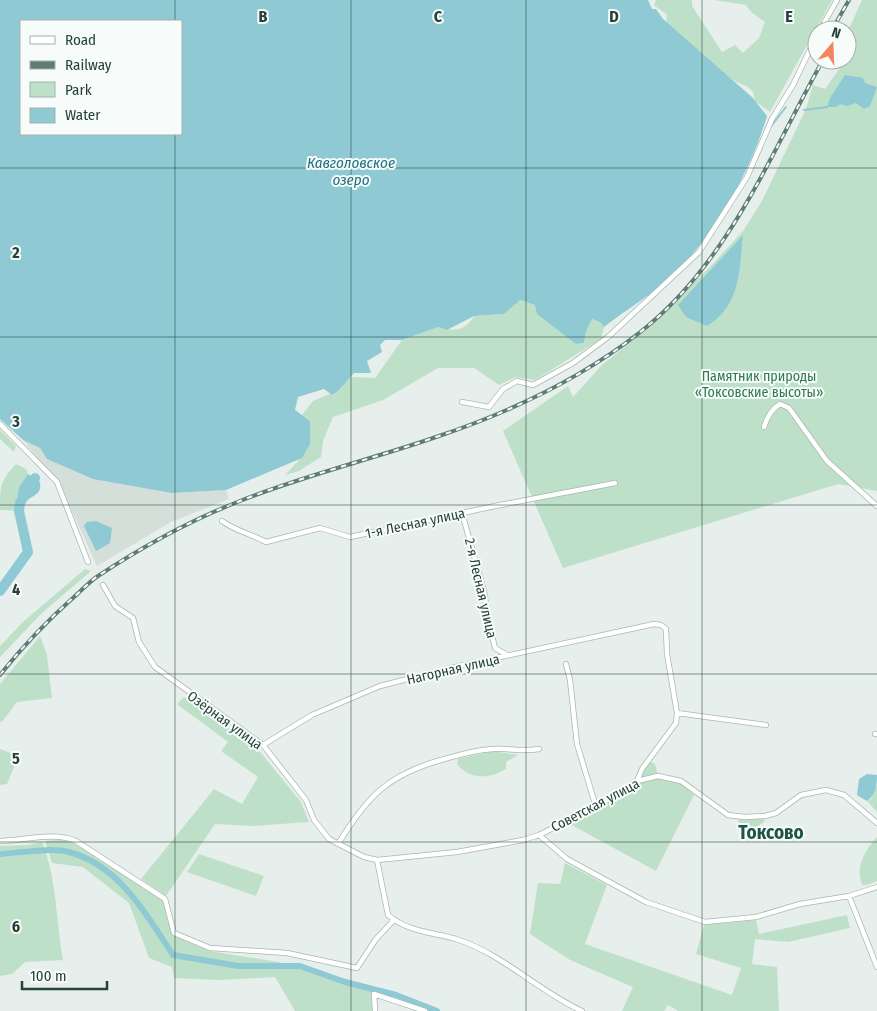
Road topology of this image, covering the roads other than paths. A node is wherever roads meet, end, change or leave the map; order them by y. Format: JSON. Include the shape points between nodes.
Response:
{"nodes":[{"id":1,"x":837,"y":0,"type":"edge"},
{"id":2,"x":826,"y":20,"type":"edge"},
{"id":3,"x":807,"y":54,"type":"edge"},
{"id":4,"x":462,"y":402,"type":"dead end"},
{"id":5,"x":0,"y":424,"type":"edge"},
{"id":6,"x":764,"y":427,"type":"dead end"},
{"id":7,"x":615,"y":484,"type":"dead end"},
{"id":8,"x":877,"y":506,"type":"edge"},
{"id":9,"x":462,"y":513,"type":"junction"},
{"id":10,"x":222,"y":521,"type":"dead end"},
{"id":11,"x":88,"y":562,"type":"dead end"},
{"id":12,"x":103,"y":585,"type":"dead end"},
{"id":13,"x":508,"y":656,"type":"junction"},
{"id":14,"x":566,"y":664,"type":"dead end"},
{"id":15,"x":676,"y":713,"type":"junction"},
{"id":16,"x":766,"y":726,"type":"dead end"},
{"id":17,"x":263,"y":745,"type":"junction"},
{"id":18,"x":539,"y":749,"type":"dead end"},
{"id":19,"x":637,"y":780,"type":"junction"},
{"id":20,"x":596,"y":807,"type":"junction"},
{"id":21,"x":877,"y":823,"type":"edge"},
{"id":22,"x":539,"y":834,"type":"junction"},
{"id":23,"x":0,"y":841,"type":"edge"},
{"id":24,"x":338,"y":844,"type":"junction"},
{"id":25,"x":377,"y":860,"type":"junction"},
{"id":26,"x":877,"y":887,"type":"edge"},
{"id":27,"x":849,"y":896,"type":"junction"},
{"id":28,"x":394,"y":920,"type":"junction"},
{"id":29,"x":877,"y":967,"type":"edge"},
{"id":30,"x":375,"y":1011,"type":"edge"},
{"id":31,"x":425,"y":1011,"type":"edge"},
{"id":32,"x":582,"y":1011,"type":"edge"}],
"edges":[{"from":1,"to":2,"type":"street"},
{"from":3,"to":4,"type":"street","via":[[772,120],[748,177],[699,252],[608,337],[573,363],[533,385],[517,382],[503,389],[489,407]]},
{"from":5,"to":11,"type":"street","via":[[57,482]]},
{"from":6,"to":8,"type":"street","via":[[774,407],[780,404],[789,408],[827,461]]},
{"from":7,"to":9,"type":"street","name":"1-я Лесная улица"},
{"from":9,"to":10,"type":"street","name":"1-я Лесная улица","via":[[350,537],[320,528],[266,542],[237,531]]},
{"from":9,"to":13,"type":"street","name":"2-я Лесная улица","via":[[484,591],[495,648]]},
{"from":12,"to":17,"type":"street","name":"Озёрная улица","via":[[115,606],[133,618],[139,642],[155,667]]},
{"from":13,"to":15,"type":"street","name":"Нагорная улица","via":[[654,624],[666,629],[666,654]]},
{"from":13,"to":17,"type":"street","name":"Нагорная улица","via":[[380,686],[312,715]]},
{"from":14,"to":20,"type":"street","via":[[577,744]]},
{"from":15,"to":16,"type":"street"},
{"from":15,"to":19,"type":"street","via":[[676,722]]},
{"from":17,"to":24,"type":"street","name":"Озёрная улица","via":[[306,800],[314,820],[329,839]]},
{"from":18,"to":24,"type":"street","via":[[493,749],[411,769],[380,789],[351,822]]},
{"from":19,"to":20,"type":"street","name":"Советская улица"},
{"from":19,"to":21,"type":"street","name":"Советская улица","via":[[658,776],[681,781],[728,815],[745,817],[776,813],[801,795],[826,790],[844,795]]},
{"from":20,"to":22,"type":"street","name":"Советская улица"},
{"from":22,"to":25,"type":"street","name":"Советская улица","via":[[501,845]]},
{"from":22,"to":27,"type":"street","via":[[567,859],[646,902],[705,922],[756,917],[800,904]]},
{"from":23,"to":28,"type":"street","via":[[55,836],[66,836],[76,841],[165,899],[174,933],[210,948],[287,953],[357,968],[376,939]]},
{"from":24,"to":25,"type":"street","name":"Озёрная улица"},
{"from":25,"to":28,"type":"street","via":[[384,903],[388,915]]},
{"from":26,"to":27,"type":"street"},
{"from":27,"to":29,"type":"street"},
{"from":28,"to":32,"type":"street","via":[[402,926],[457,939],[506,964]]},
{"from":30,"to":31,"type":"street","via":[[374,994]]}]}
